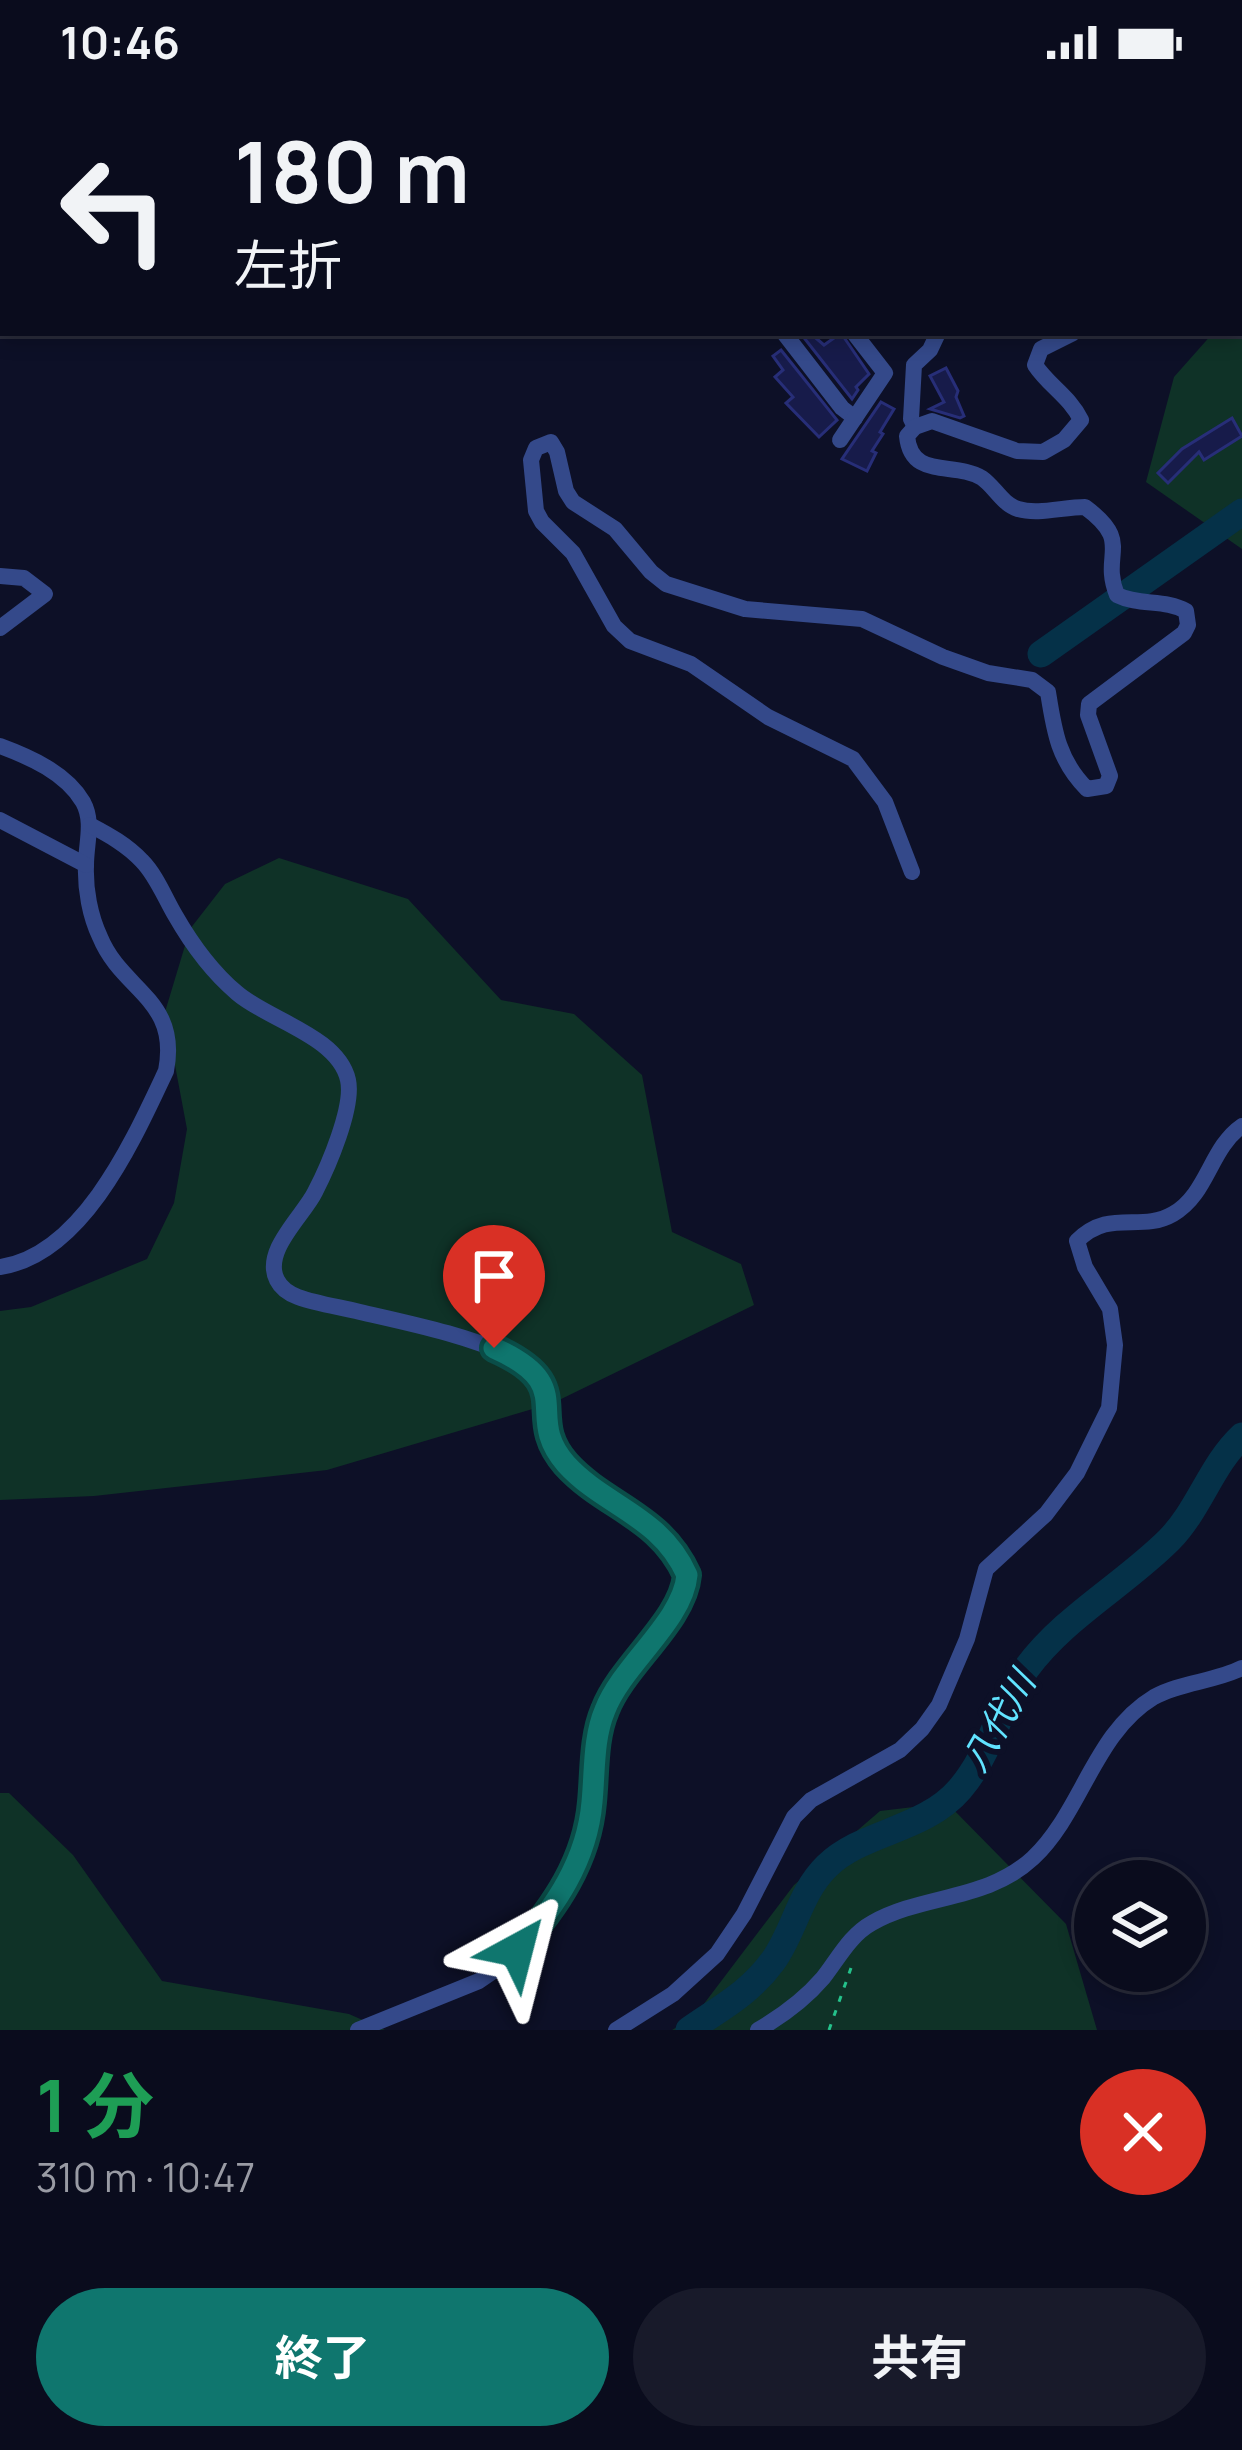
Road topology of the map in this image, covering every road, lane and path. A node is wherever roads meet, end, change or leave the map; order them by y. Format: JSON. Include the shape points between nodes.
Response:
{"nodes":[{"id":1,"x":786,"y":336,"type":"edge"},
{"id":2,"x":856,"y":336,"type":"edge"},
{"id":3,"x":937,"y":336,"type":"edge"},
{"id":4,"x":1067,"y":336,"type":"edge"},
{"id":5,"x":855,"y":418,"type":"junction"},
{"id":6,"x":915,"y":427,"type":"junction"},
{"id":7,"x":840,"y":440,"type":"dead end"},
{"id":8,"x":0,"y":576,"type":"edge"},
{"id":9,"x":0,"y":628,"type":"edge"},
{"id":10,"x":0,"y":746,"type":"edge"},
{"id":11,"x":0,"y":820,"type":"edge"},
{"id":12,"x":90,"y":825,"type":"junction"},
{"id":13,"x":86,"y":865,"type":"junction"},
{"id":14,"x":912,"y":872,"type":"dead end"},
{"id":15,"x":1242,"y":1126,"type":"edge"},
{"id":16,"x":0,"y":1267,"type":"edge"},
{"id":17,"x":1242,"y":1669,"type":"edge"},
{"id":18,"x":842,"y":1950,"type":"junction"},
{"id":19,"x":358,"y":2030,"type":"edge"},
{"id":20,"x":616,"y":2030,"type":"edge"},
{"id":21,"x":758,"y":2030,"type":"edge"},
{"id":22,"x":829,"y":2030,"type":"edge"}],
"edges":[{"from":1,"to":5,"type":"street"},
{"from":2,"to":5,"type":"street","via":[[885,373]]},
{"from":3,"to":6,"type":"street","via":[[914,365]]},
{"from":4,"to":6,"type":"street","via":[[1041,350],[1035,365],[1081,420],[1064,440],[1043,452],[1017,451],[932,421]]},
{"from":5,"to":7,"type":"street"},
{"from":6,"to":14,"type":"street","via":[[908,450],[929,467],[979,476],[1015,508],[1085,508],[1114,538],[1117,595],[1186,611],[1184,633],[1089,704],[1106,785],[1087,789],[1073,775],[1056,744],[1048,692],[1032,680],[988,673],[862,619],[745,609],[680,590],[573,502],[550,442],[531,460],[542,522],[573,553],[614,626],[853,759],[885,802]]},
{"from":8,"to":9,"type":"street","via":[[24,578],[45,594]]},
{"from":10,"to":12,"type":"street","via":[[65,781]]},
{"from":11,"to":13,"type":"street"},
{"from":12,"to":13,"type":"street"},
{"from":12,"to":19,"type":"street","via":[[144,862],[183,930],[232,990],[325,1047],[343,1067],[349,1101],[313,1197],[285,1235],[278,1284],[301,1298],[524,1361],[542,1379],[549,1433],[567,1465],[658,1534],[687,1575],[676,1605],[603,1713],[587,1838],[535,1930],[479,1981]]},
{"from":13,"to":16,"type":"street","via":[[106,950],[152,1000],[168,1035],[166,1071],[110,1181],[53,1245]]},
{"from":15,"to":20,"type":"street","via":[[1169,1217],[1118,1220],[1077,1241],[1110,1309],[1109,1408],[1046,1514],[986,1569],[967,1639],[922,1730],[794,1816],[717,1954]]},
{"from":17,"to":18,"type":"street","via":[[1156,1696],[1132,1714],[1030,1860],[998,1882],[866,1926]]},
{"from":18,"to":21,"type":"street","via":[[821,1980]]},
{"from":18,"to":22,"type":"path","via":[[853,1972]]}]}
